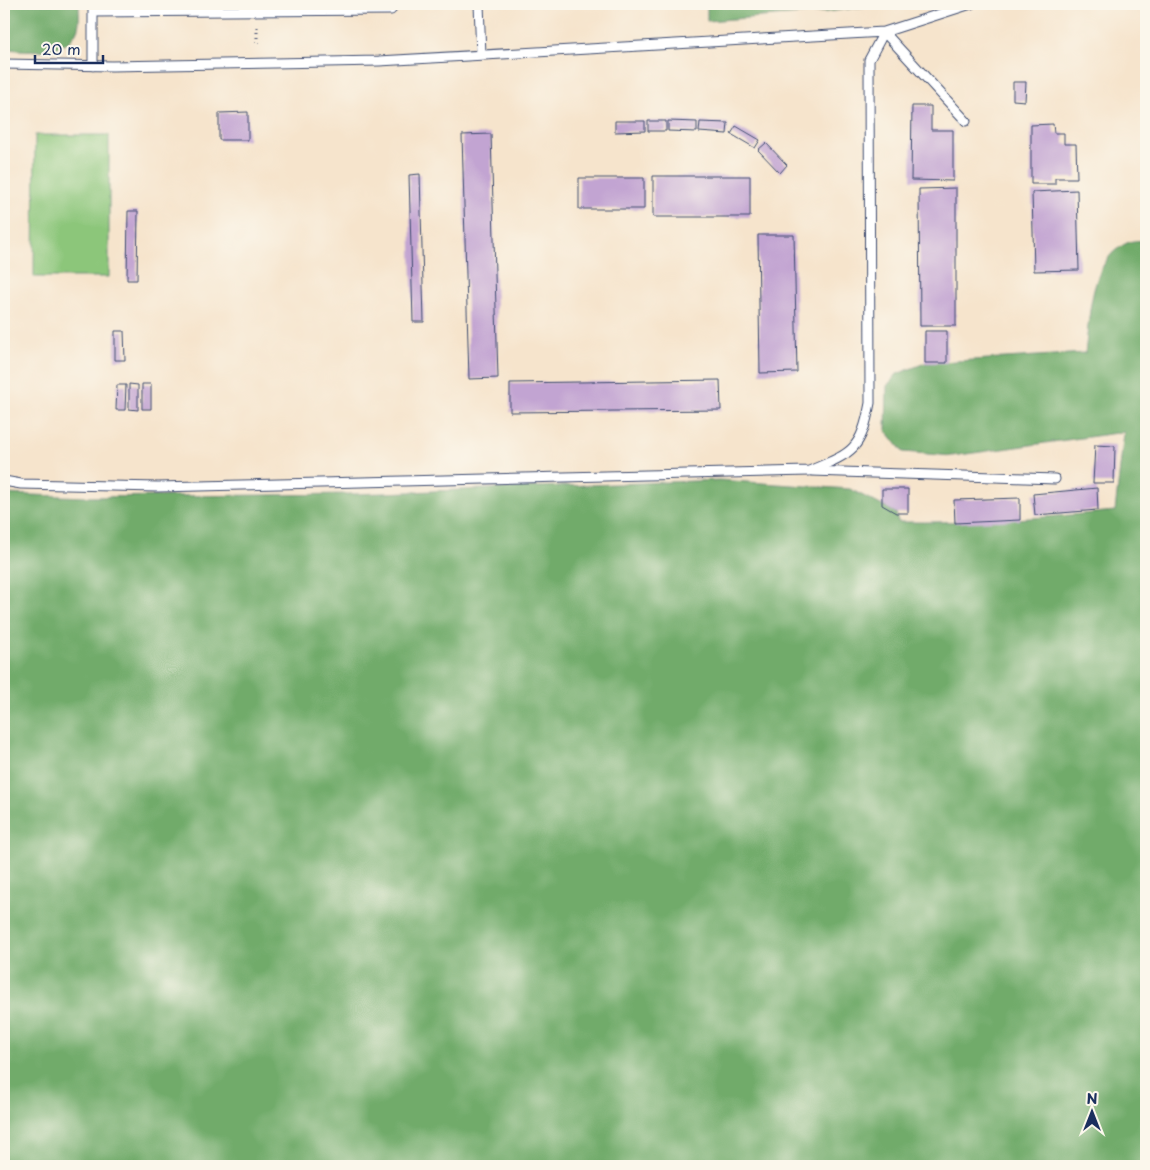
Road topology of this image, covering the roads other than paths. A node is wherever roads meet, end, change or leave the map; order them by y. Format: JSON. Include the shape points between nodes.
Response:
{"nodes":[{"id":1,"x":479,"y":4,"type":"edge"},
{"id":2,"x":970,"y":4,"type":"edge"},
{"id":3,"x":93,"y":8,"type":"edge"},
{"id":4,"x":391,"y":10,"type":"dead end"},
{"id":5,"x":884,"y":32,"type":"junction"},
{"id":6,"x":481,"y":55,"type":"junction"},
{"id":7,"x":4,"y":64,"type":"edge"},
{"id":8,"x":93,"y":66,"type":"junction"},
{"id":9,"x":966,"y":121,"type":"dead end"},
{"id":10,"x":809,"y":471,"type":"junction"},
{"id":11,"x":1054,"y":479,"type":"dead end"},
{"id":12,"x":4,"y":481,"type":"edge"}],
"edges":[{"from":1,"to":6,"type":"lane"},
{"from":2,"to":5,"type":"lane"},
{"from":3,"to":4,"type":"lane"},
{"from":3,"to":8,"type":"lane"},
{"from":5,"to":6,"type":"lane"},
{"from":5,"to":9,"type":"lane"},
{"from":5,"to":10,"type":"lane","via":[[869,60],[870,403],[864,433],[845,456]]},
{"from":6,"to":8,"type":"lane","via":[[378,61]]},
{"from":7,"to":8,"type":"lane"},
{"from":10,"to":11,"type":"lane"},
{"from":10,"to":12,"type":"lane","via":[[158,487]]}]}
